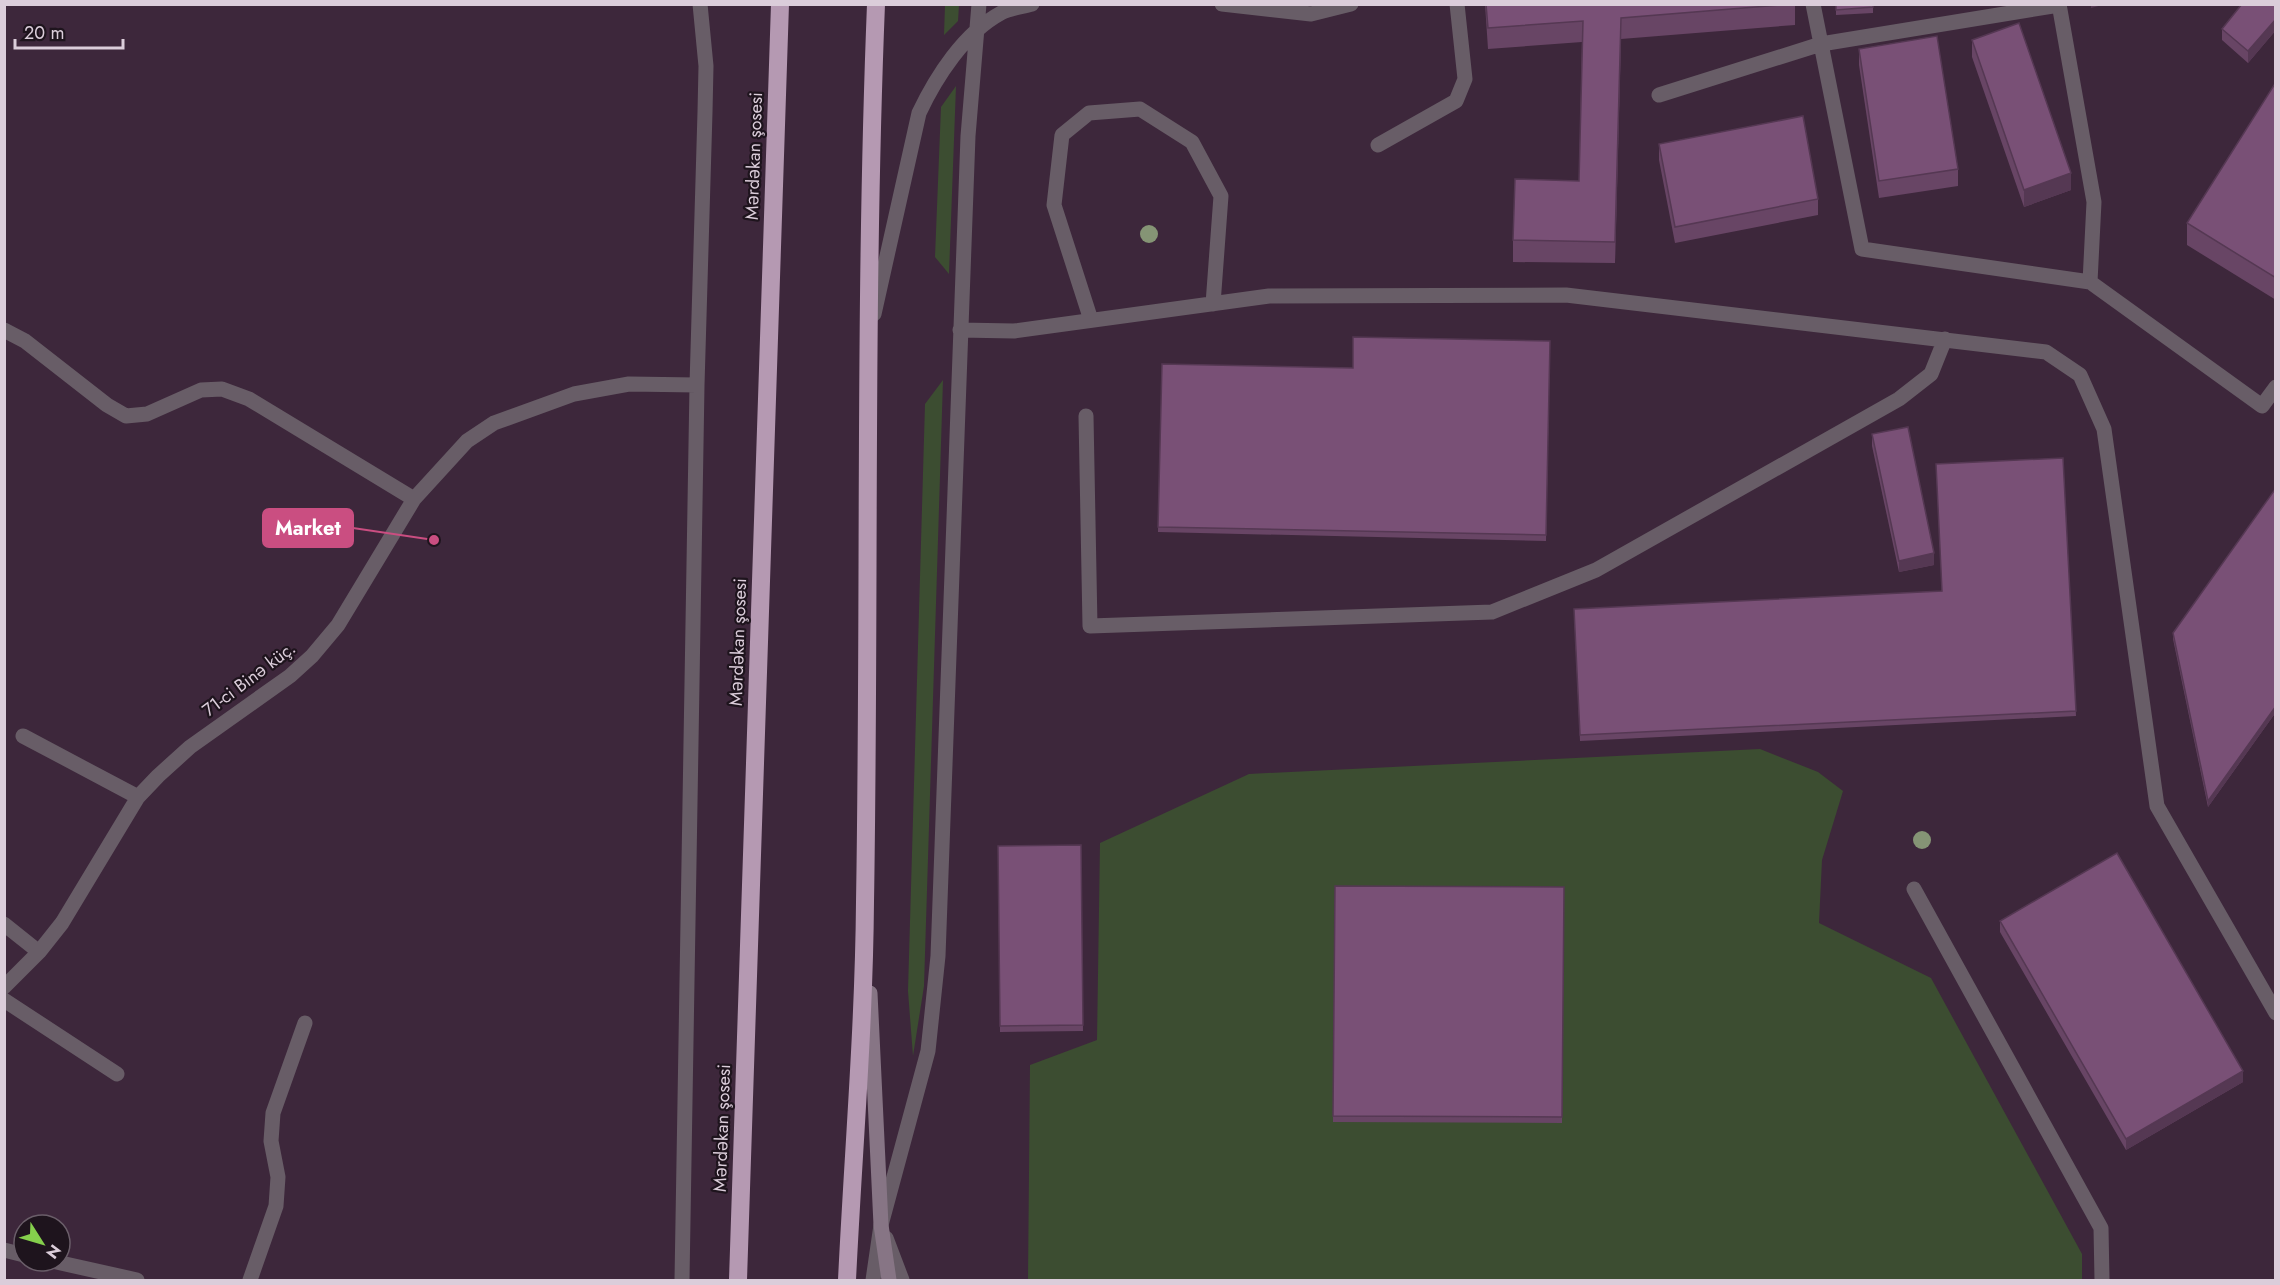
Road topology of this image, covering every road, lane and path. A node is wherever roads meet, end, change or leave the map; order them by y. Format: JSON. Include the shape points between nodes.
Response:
{"nodes":[{"id":1,"x":700,"y":4,"type":"edge"},
{"id":2,"x":780,"y":4,"type":"edge"},
{"id":3,"x":876,"y":4,"type":"edge"},
{"id":4,"x":979,"y":4,"type":"edge"},
{"id":5,"x":1032,"y":4,"type":"edge"},
{"id":6,"x":1222,"y":4,"type":"edge"},
{"id":7,"x":1351,"y":4,"type":"edge"},
{"id":8,"x":1457,"y":4,"type":"edge"},
{"id":9,"x":1813,"y":4,"type":"edge"},
{"id":10,"x":2059,"y":5,"type":"edge"},
{"id":11,"x":1003,"y":9,"type":"edge"},
{"id":12,"x":977,"y":32,"type":"junction"},
{"id":13,"x":1821,"y":44,"type":"junction"},
{"id":14,"x":1659,"y":95,"type":"dead end"},
{"id":15,"x":1378,"y":145,"type":"dead end"},
{"id":16,"x":2090,"y":282,"type":"junction"},
{"id":17,"x":1213,"y":304,"type":"junction"},
{"id":18,"x":1091,"y":320,"type":"junction"},
{"id":19,"x":4,"y":330,"type":"edge"},
{"id":20,"x":960,"y":330,"type":"junction"},
{"id":21,"x":1945,"y":339,"type":"junction"},
{"id":22,"x":868,"y":340,"type":"junction"},
{"id":23,"x":697,"y":385,"type":"junction"},
{"id":24,"x":2276,"y":387,"type":"edge"},
{"id":25,"x":1086,"y":416,"type":"dead end"},
{"id":26,"x":414,"y":499,"type":"junction"},
{"id":27,"x":23,"y":736,"type":"dead end"},
{"id":28,"x":138,"y":797,"type":"junction"},
{"id":29,"x":1914,"y":889,"type":"dead end"},
{"id":30,"x":865,"y":905,"type":"junction"},
{"id":31,"x":4,"y":924,"type":"edge"},
{"id":32,"x":39,"y":952,"type":"junction"},
{"id":33,"x":4,"y":987,"type":"edge"},
{"id":34,"x":4,"y":1000,"type":"edge"},
{"id":35,"x":2276,"y":1013,"type":"edge"},
{"id":36,"x":304,"y":1023,"type":"dead end"},
{"id":37,"x":117,"y":1074,"type":"dead end"},
{"id":38,"x":881,"y":1225,"type":"junction"},
{"id":39,"x":72,"y":1266,"type":"edge"},
{"id":40,"x":137,"y":1281,"type":"edge"},
{"id":41,"x":250,"y":1281,"type":"edge"},
{"id":42,"x":682,"y":1281,"type":"edge"},
{"id":43,"x":738,"y":1281,"type":"edge"},
{"id":44,"x":848,"y":1281,"type":"edge"},
{"id":45,"x":873,"y":1281,"type":"edge"},
{"id":46,"x":889,"y":1281,"type":"edge"},
{"id":47,"x":902,"y":1281,"type":"edge"},
{"id":48,"x":2102,"y":1281,"type":"edge"}],
"edges":[{"from":1,"to":23,"type":"street","via":[[706,66]]},
{"from":2,"to":43,"type":"highway","name":"Mərdəkan şosesi"},
{"from":3,"to":22,"type":"highway"},
{"from":4,"to":12,"type":"street"},
{"from":5,"to":11,"type":"street"},
{"from":6,"to":7,"type":"street","via":[[1311,14]]},
{"from":8,"to":15,"type":"street","via":[[1465,79],[1456,101]]},
{"from":9,"to":13,"type":"street"},
{"from":10,"to":13,"type":"street"},
{"from":10,"to":16,"type":"street","via":[[2094,202]]},
{"from":11,"to":12,"type":"street"},
{"from":12,"to":20,"type":"street","via":[[968,136]]},
{"from":12,"to":22,"type":"street","via":[[933,83],[919,113]]},
{"from":13,"to":14,"type":"street"},
{"from":13,"to":16,"type":"street","via":[[1862,249]]},
{"from":16,"to":24,"type":"street","via":[[2262,406]]},
{"from":17,"to":18,"type":"street"},
{"from":17,"to":18,"type":"street","via":[[1221,195],[1192,142],[1140,109],[1089,113],[1062,135],[1054,205]]},
{"from":17,"to":21,"type":"street","via":[[1269,296],[1566,295]]},
{"from":18,"to":20,"type":"street","via":[[1014,331]]},
{"from":19,"to":26,"type":"street","via":[[26,341],[126,416],[147,414],[201,390],[222,389],[249,399]]},
{"from":20,"to":38,"type":"street","via":[[934,1014],[928,1051]]},
{"from":21,"to":25,"type":"street","via":[[1931,374],[1899,399],[1596,570],[1492,612],[1090,626]]},
{"from":21,"to":35,"type":"street","via":[[2046,352],[2080,375],[2104,429],[2157,806]]},
{"from":22,"to":30,"type":"highway"},
{"from":23,"to":26,"type":"street","name":"71-ci Binə küç.","via":[[628,384],[574,394],[528,409],[494,423],[468,441]]},
{"from":23,"to":42,"type":"street"},
{"from":26,"to":28,"type":"street","name":"71-ci Binə küç.","via":[[338,625],[312,656],[190,747]]},
{"from":27,"to":28,"type":"street"},
{"from":28,"to":32,"type":"street","name":"71-ci Binə küç.","via":[[87,885]]},
{"from":29,"to":48,"type":"street","via":[[2101,1228]]},
{"from":30,"to":38,"type":"main road"},
{"from":30,"to":44,"type":"highway"},
{"from":31,"to":32,"type":"street"},
{"from":32,"to":33,"type":"street","name":"71-ci Binə küç."},
{"from":34,"to":37,"type":"street"},
{"from":36,"to":41,"type":"street","via":[[273,1113],[276,1206]]},
{"from":38,"to":45,"type":"street"},
{"from":38,"to":46,"type":"main road"},
{"from":38,"to":47,"type":"street"},
{"from":39,"to":40,"type":"street"}]}
